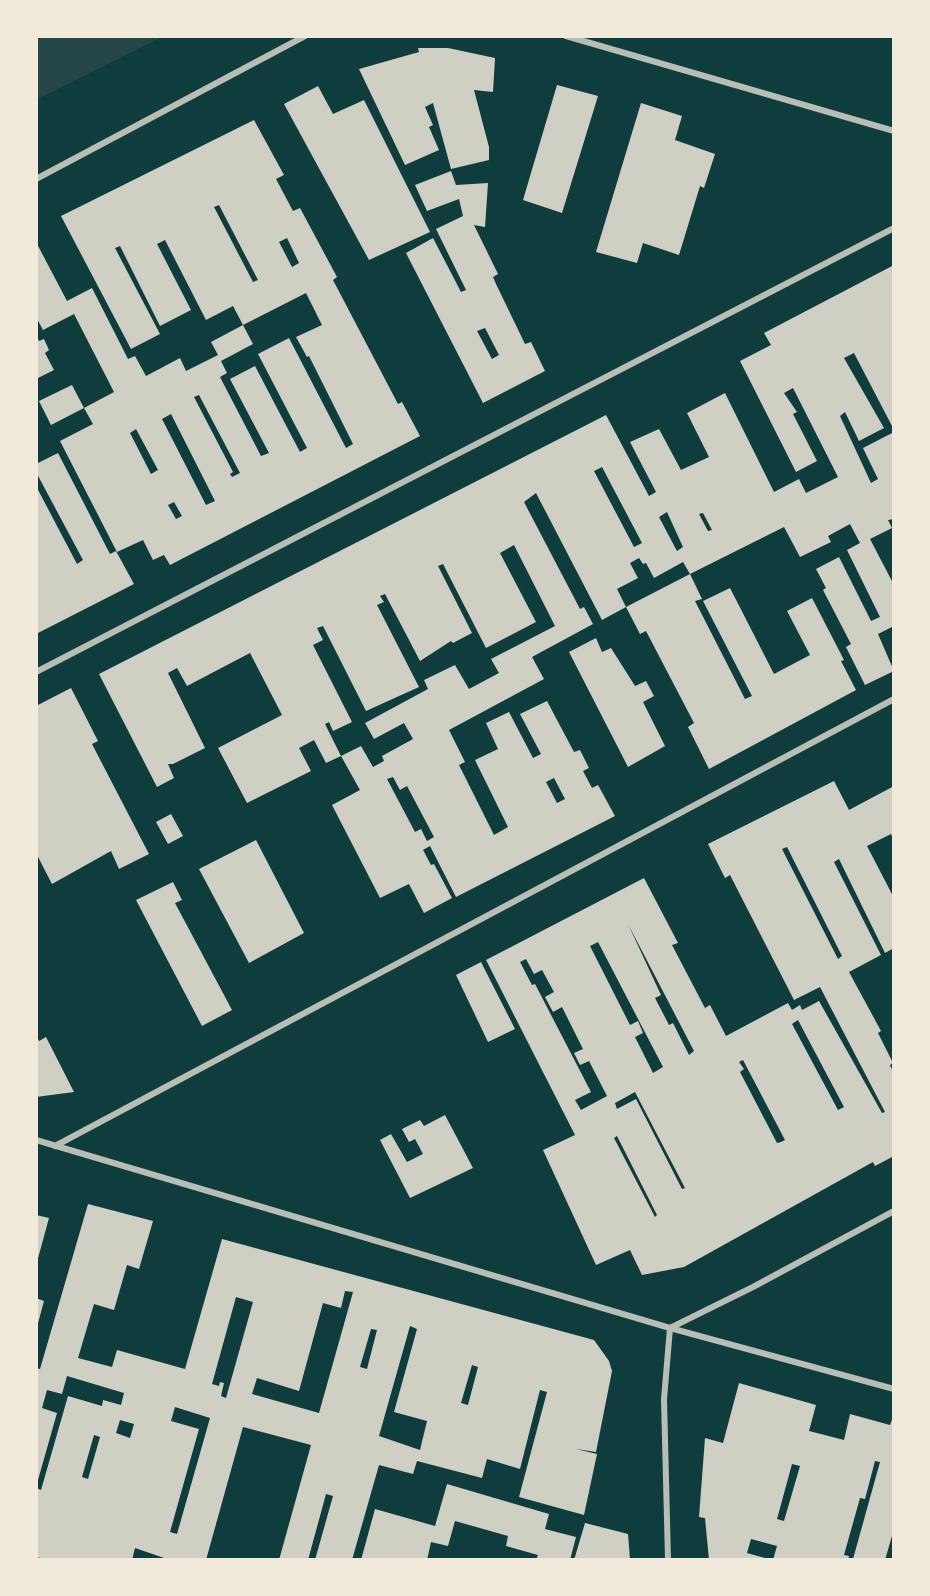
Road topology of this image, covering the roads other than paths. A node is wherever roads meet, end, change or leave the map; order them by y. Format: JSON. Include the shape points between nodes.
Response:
{"nodes":[{"id":1,"x":305,"y":36,"type":"edge"},
{"id":2,"x":566,"y":36,"type":"edge"},
{"id":3,"x":894,"y":123,"type":"edge"},
{"id":4,"x":885,"y":128,"type":"junction"},
{"id":5,"x":894,"y":130,"type":"edge"},
{"id":6,"x":36,"y":179,"type":"edge"},
{"id":7,"x":894,"y":228,"type":"edge"},
{"id":8,"x":36,"y":672,"type":"edge"},
{"id":9,"x":894,"y":699,"type":"edge"},
{"id":10,"x":36,"y":1140,"type":"edge"},
{"id":11,"x":55,"y":1146,"type":"junction"},
{"id":12,"x":894,"y":1211,"type":"edge"},
{"id":13,"x":670,"y":1328,"type":"junction"},
{"id":14,"x":894,"y":1389,"type":"edge"},
{"id":15,"x":668,"y":1560,"type":"edge"}],
"edges":[{"from":1,"to":6,"type":"street"},
{"from":2,"to":4,"type":"street"},
{"from":3,"to":4,"type":"street"},
{"from":4,"to":5,"type":"street"},
{"from":7,"to":8,"type":"street"},
{"from":9,"to":11,"type":"street"},
{"from":10,"to":11,"type":"street"},
{"from":11,"to":13,"type":"street"},
{"from":12,"to":13,"type":"street"},
{"from":13,"to":14,"type":"street"},
{"from":13,"to":15,"type":"street","via":[[664,1400]]}]}
